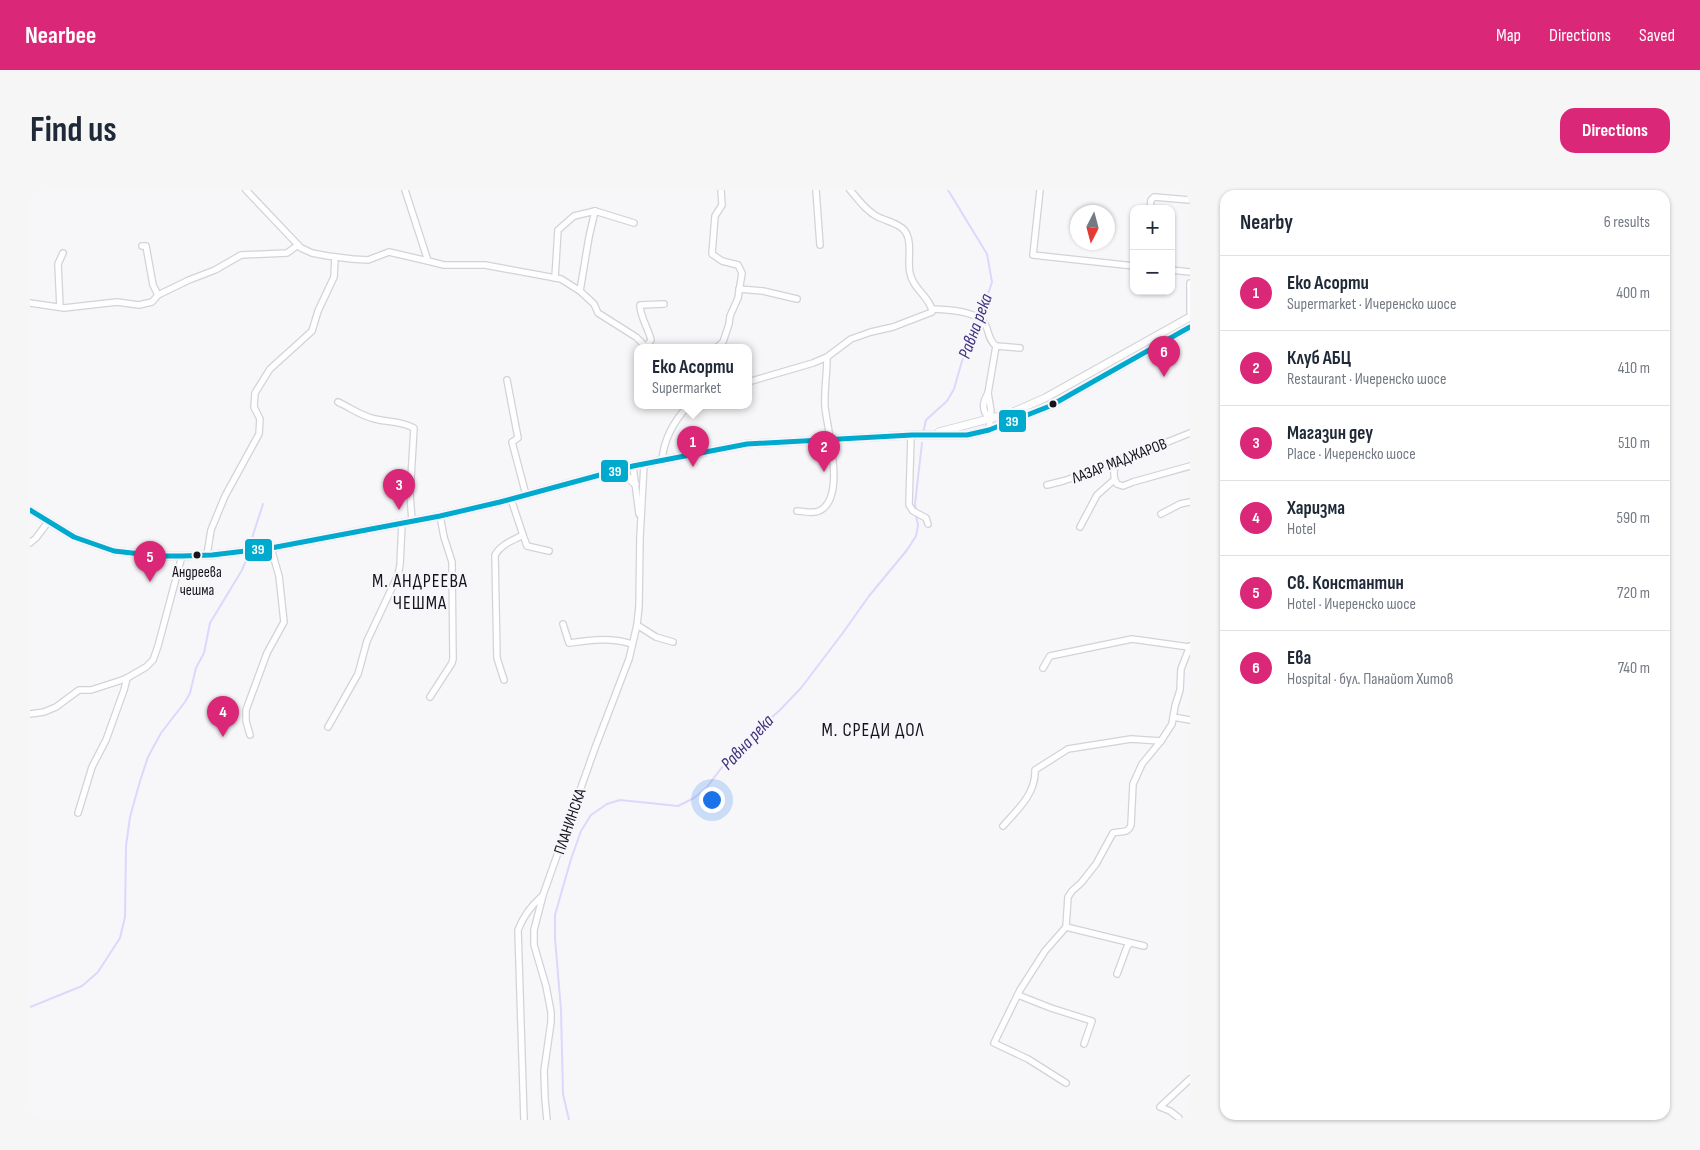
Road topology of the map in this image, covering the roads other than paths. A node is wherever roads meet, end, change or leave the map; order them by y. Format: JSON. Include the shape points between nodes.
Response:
{"nodes":[{"id":1,"x":246,"y":190,"type":"edge"},
{"id":2,"x":405,"y":190,"type":"edge"},
{"id":3,"x":721,"y":190,"type":"edge"},
{"id":4,"x":816,"y":190,"type":"edge"},
{"id":5,"x":850,"y":190,"type":"edge"},
{"id":6,"x":1040,"y":190,"type":"edge"},
{"id":7,"x":1190,"y":200,"type":"edge"},
{"id":8,"x":1150,"y":205,"type":"edge"},
{"id":9,"x":595,"y":211,"type":"junction"},
{"id":10,"x":634,"y":223,"type":"dead end"},
{"id":11,"x":298,"y":245,"type":"junction"},
{"id":12,"x":820,"y":245,"type":"dead end"},
{"id":13,"x":142,"y":246,"type":"dead end"},
{"id":14,"x":63,"y":253,"type":"dead end"},
{"id":15,"x":336,"y":257,"type":"junction"},
{"id":16,"x":428,"y":261,"type":"junction"},
{"id":17,"x":1130,"y":266,"type":"edge"},
{"id":18,"x":1175,"y":270,"type":"edge"},
{"id":19,"x":1190,"y":272,"type":"edge"},
{"id":20,"x":555,"y":278,"type":"junction"},
{"id":21,"x":1190,"y":282,"type":"edge"},
{"id":22,"x":739,"y":289,"type":"junction"},
{"id":23,"x":580,"y":291,"type":"junction"},
{"id":24,"x":158,"y":294,"type":"junction"},
{"id":25,"x":797,"y":299,"type":"dead end"},
{"id":26,"x":30,"y":303,"type":"edge"},
{"id":27,"x":664,"y":304,"type":"dead end"},
{"id":28,"x":60,"y":307,"type":"junction"},
{"id":29,"x":932,"y":309,"type":"junction"},
{"id":30,"x":1190,"y":312,"type":"edge"},
{"id":31,"x":1190,"y":317,"type":"edge"},
{"id":32,"x":1190,"y":327,"type":"edge"},
{"id":33,"x":642,"y":344,"type":"edge"},
{"id":34,"x":648,"y":344,"type":"edge"},
{"id":35,"x":721,"y":344,"type":"edge"},
{"id":36,"x":996,"y":346,"type":"junction"},
{"id":37,"x":1020,"y":348,"type":"dead end"},
{"id":38,"x":828,"y":357,"type":"junction"},
{"id":39,"x":507,"y":380,"type":"dead end"},
{"id":40,"x":752,"y":381,"type":"edge"},
{"id":41,"x":338,"y":402,"type":"dead end"},
{"id":42,"x":685,"y":409,"type":"edge"},
{"id":43,"x":989,"y":419,"type":"junction"},
{"id":44,"x":989,"y":430,"type":"junction"},
{"id":45,"x":1190,"y":433,"type":"edge"},
{"id":46,"x":932,"y":434,"type":"junction"},
{"id":47,"x":911,"y":435,"type":"junction"},
{"id":48,"x":830,"y":438,"type":"junction"},
{"id":49,"x":662,"y":460,"type":"junction"},
{"id":50,"x":1117,"y":460,"type":"junction"},
{"id":51,"x":644,"y":464,"type":"junction"},
{"id":52,"x":633,"y":466,"type":"junction"},
{"id":53,"x":1190,"y":466,"type":"edge"},
{"id":54,"x":611,"y":472,"type":"junction"},
{"id":55,"x":1114,"y":480,"type":"junction"},
{"id":56,"x":635,"y":484,"type":"junction"},
{"id":57,"x":1047,"y":485,"type":"dead end"},
{"id":58,"x":526,"y":495,"type":"junction"},
{"id":59,"x":511,"y":499,"type":"junction"},
{"id":60,"x":1190,"y":502,"type":"edge"},
{"id":61,"x":30,"y":510,"type":"edge"},
{"id":62,"x":797,"y":510,"type":"dead end"},
{"id":63,"x":1161,"y":514,"type":"dead end"},
{"id":64,"x":440,"y":516,"type":"junction"},
{"id":65,"x":412,"y":521,"type":"junction"},
{"id":66,"x":48,"y":522,"type":"junction"},
{"id":67,"x":402,"y":523,"type":"junction"},
{"id":68,"x":928,"y":524,"type":"dead end"},
{"id":69,"x":640,"y":525,"type":"junction"},
{"id":70,"x":1080,"y":528,"type":"dead end"},
{"id":71,"x":523,"y":535,"type":"junction"},
{"id":72,"x":30,"y":543,"type":"edge"},
{"id":73,"x":270,"y":548,"type":"junction"},
{"id":74,"x":549,"y":551,"type":"dead end"},
{"id":75,"x":207,"y":555,"type":"junction"},
{"id":76,"x":182,"y":556,"type":"junction"},
{"id":77,"x":563,"y":624,"type":"dead end"},
{"id":78,"x":637,"y":625,"type":"junction"},
{"id":79,"x":673,"y":642,"type":"dead end"},
{"id":80,"x":632,"y":644,"type":"junction"},
{"id":81,"x":1190,"y":647,"type":"edge"},
{"id":82,"x":1044,"y":668,"type":"dead end"},
{"id":83,"x":127,"y":678,"type":"junction"},
{"id":84,"x":504,"y":680,"type":"dead end"},
{"id":85,"x":430,"y":697,"type":"dead end"},
{"id":86,"x":30,"y":714,"type":"edge"},
{"id":87,"x":1173,"y":717,"type":"junction"},
{"id":88,"x":1190,"y":720,"type":"edge"},
{"id":89,"x":328,"y":727,"type":"dead end"},
{"id":90,"x":250,"y":735,"type":"dead end"},
{"id":91,"x":1161,"y":741,"type":"junction"},
{"id":92,"x":78,"y":813,"type":"dead end"},
{"id":93,"x":1003,"y":826,"type":"dead end"},
{"id":94,"x":543,"y":895,"type":"junction"},
{"id":95,"x":1066,"y":927,"type":"junction"},
{"id":96,"x":1130,"y":943,"type":"junction"},
{"id":97,"x":1144,"y":946,"type":"dead end"},
{"id":98,"x":1117,"y":974,"type":"dead end"},
{"id":99,"x":1018,"y":995,"type":"junction"},
{"id":100,"x":1084,"y":1044,"type":"dead end"},
{"id":101,"x":1190,"y":1080,"type":"edge"},
{"id":102,"x":1066,"y":1083,"type":"dead end"},
{"id":103,"x":524,"y":1120,"type":"edge"},
{"id":104,"x":547,"y":1120,"type":"edge"},
{"id":105,"x":1179,"y":1120,"type":"edge"}],
"edges":[{"from":1,"to":11,"type":"street"},
{"from":2,"to":16,"type":"street"},
{"from":3,"to":22,"type":"street","via":[[722,205],[715,216],[712,254],[722,262],[738,265],[742,273]]},
{"from":4,"to":12,"type":"street"},
{"from":5,"to":29,"type":"street","via":[[877,217],[905,231],[910,274]]},
{"from":6,"to":17,"type":"street","via":[[1033,255]]},
{"from":7,"to":8,"type":"street","via":[[1154,197]]},
{"from":9,"to":10,"type":"street"},
{"from":9,"to":20,"type":"street","via":[[574,216],[558,230]]},
{"from":9,"to":23,"type":"street"},
{"from":11,"to":15,"type":"street","via":[[312,253]]},
{"from":11,"to":24,"type":"street","via":[[287,253],[241,255]]},
{"from":13,"to":24,"type":"street","via":[[146,246]]},
{"from":14,"to":28,"type":"street","via":[[58,264]]},
{"from":15,"to":16,"type":"street","via":[[368,260],[389,252]]},
{"from":15,"to":75,"type":"street","via":[[334,276],[312,331],[270,369],[255,393],[259,434],[225,496],[211,530]]},
{"from":16,"to":20,"type":"street","via":[[444,265],[485,265]]},
{"from":18,"to":19,"type":"street"},
{"from":20,"to":23,"type":"street"},
{"from":21,"to":30,"type":"street"},
{"from":22,"to":25,"type":"street"},
{"from":22,"to":35,"type":"street"},
{"from":23,"to":33,"type":"street","via":[[594,304],[598,313]]},
{"from":24,"to":28,"type":"street","via":[[152,302],[139,305],[117,302]]},
{"from":26,"to":28,"type":"street"},
{"from":27,"to":34,"type":"street","via":[[640,305],[651,340]]},
{"from":29,"to":36,"type":"street","via":[[950,310],[982,320]]},
{"from":29,"to":38,"type":"street","via":[[927,315],[852,340]]},
{"from":31,"to":43,"type":"street","via":[[1045,398]]},
{"from":32,"to":44,"type":"street","via":[[1050,406]]},
{"from":36,"to":37,"type":"street"},
{"from":36,"to":43,"type":"street","via":[[988,393]]},
{"from":38,"to":40,"type":"street"},
{"from":38,"to":48,"type":"street","via":[[825,409]]},
{"from":39,"to":58,"type":"street","via":[[518,438],[512,442]]},
{"from":41,"to":65,"type":"street","via":[[362,416],[404,423],[414,428],[410,494]]},
{"from":42,"to":49,"type":"street","via":[[670,432]]},
{"from":43,"to":44,"type":"street"},
{"from":43,"to":46,"type":"street"},
{"from":44,"to":46,"type":"street","via":[[967,435]]},
{"from":45,"to":50,"type":"street","name":"ЛАЗАР МАДЖАРОВ"},
{"from":46,"to":47,"type":"street"},
{"from":47,"to":48,"type":"street"},
{"from":47,"to":68,"type":"street","via":[[909,505],[926,518]]},
{"from":48,"to":49,"type":"street","via":[[747,444]]},
{"from":48,"to":62,"type":"street","via":[[834,478],[829,500],[817,512]]},
{"from":49,"to":51,"type":"street"},
{"from":50,"to":55,"type":"street"},
{"from":50,"to":57,"type":"street","name":"ЛАЗАР МАДЖАРОВ"},
{"from":51,"to":52,"type":"street"},
{"from":51,"to":69,"type":"street"},
{"from":52,"to":54,"type":"street"},
{"from":52,"to":56,"type":"street"},
{"from":53,"to":55,"type":"street","via":[[1123,486]]},
{"from":54,"to":56,"type":"street","via":[[628,476]]},
{"from":54,"to":58,"type":"street"},
{"from":55,"to":70,"type":"street","via":[[1097,494]]},
{"from":56,"to":69,"type":"street"},
{"from":58,"to":59,"type":"street"},
{"from":59,"to":64,"type":"street"},
{"from":59,"to":71,"type":"street"},
{"from":60,"to":63,"type":"street"},
{"from":61,"to":66,"type":"street"},
{"from":64,"to":65,"type":"street"},
{"from":64,"to":85,"type":"street","via":[[452,562],[453,659]]},
{"from":65,"to":67,"type":"street"},
{"from":66,"to":72,"type":"street"},
{"from":66,"to":76,"type":"street","via":[[74,537],[114,551]]},
{"from":67,"to":73,"type":"street"},
{"from":67,"to":89,"type":"street","via":[[398,575],[367,641],[358,674]]},
{"from":69,"to":78,"type":"street","name":"ПЛАНИНСКА"},
{"from":71,"to":74,"type":"street","via":[[527,546]]},
{"from":71,"to":84,"type":"street","via":[[506,543],[495,555],[497,658]]},
{"from":73,"to":75,"type":"street"},
{"from":73,"to":90,"type":"street","via":[[279,576],[284,622],[267,653],[246,710]]},
{"from":75,"to":76,"type":"street"},
{"from":76,"to":83,"type":"street","via":[[153,660]]},
{"from":77,"to":80,"type":"street","via":[[569,643],[599,639]]},
{"from":78,"to":79,"type":"street","via":[[656,637]]},
{"from":78,"to":80,"type":"street","name":"ПЛАНИНСКА"},
{"from":80,"to":94,"type":"street","name":"ПЛАНИНСКА"},
{"from":81,"to":82,"type":"street","via":[[1132,639],[1050,656]]},
{"from":81,"to":87,"type":"street","via":[[1182,669]]},
{"from":83,"to":86,"type":"street","via":[[91,690],[79,690],[56,707]]},
{"from":83,"to":92,"type":"street","via":[[106,740],[92,767]]},
{"from":87,"to":88,"type":"street"},
{"from":87,"to":91,"type":"street"},
{"from":91,"to":93,"type":"street","via":[[1132,739],[1068,749],[1035,770],[1036,781],[1024,803]]},
{"from":91,"to":95,"type":"street","via":[[1142,764],[1134,784],[1130,829],[1113,833],[1096,864],[1068,897]]},
{"from":94,"to":103,"type":"street","via":[[533,904],[518,930]]},
{"from":94,"to":104,"type":"street","name":"ПЛАНИНСКА","via":[[533,938],[551,1012],[544,1072]]},
{"from":95,"to":96,"type":"street"},
{"from":95,"to":99,"type":"street","via":[[1045,951]]},
{"from":96,"to":97,"type":"street"},
{"from":96,"to":98,"type":"street"},
{"from":99,"to":100,"type":"street","via":[[1092,1021]]},
{"from":99,"to":102,"type":"street","via":[[994,1043],[1028,1059]]},
{"from":101,"to":105,"type":"street","via":[[1160,1107]]}]}
